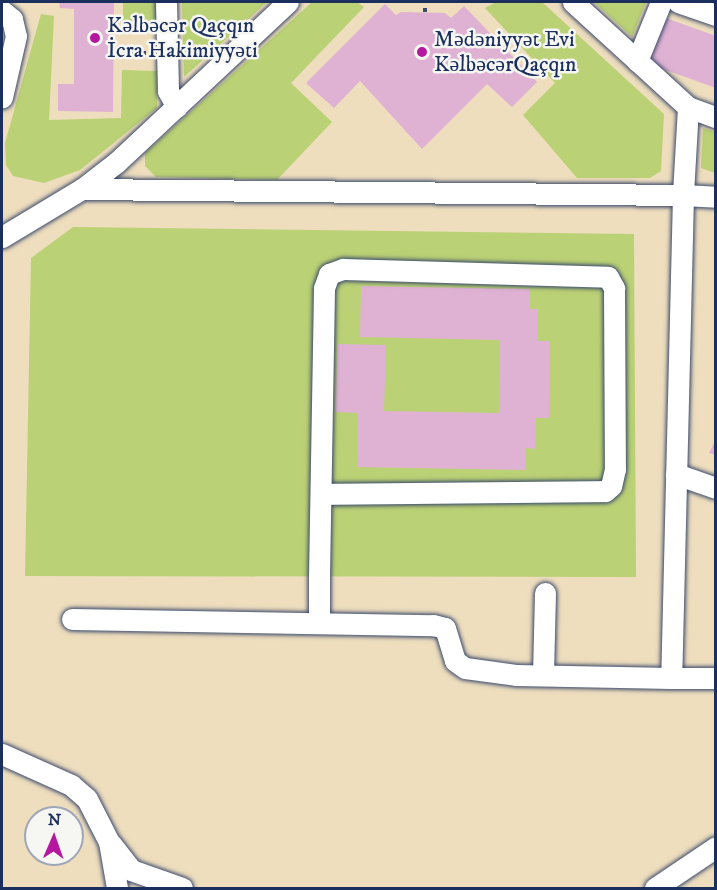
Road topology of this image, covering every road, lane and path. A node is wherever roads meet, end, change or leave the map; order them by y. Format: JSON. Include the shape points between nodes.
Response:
{"nodes":[{"id":1,"x":166,"y":2,"type":"edge"},
{"id":2,"x":288,"y":2,"type":"edge"},
{"id":3,"x":425,"y":2,"type":"edge"},
{"id":4,"x":573,"y":2,"type":"edge"},
{"id":5,"x":661,"y":2,"type":"edge"},
{"id":6,"x":678,"y":2,"type":"edge"},
{"id":7,"x":2,"y":11,"type":"edge"},
{"id":8,"x":425,"y":12,"type":"dead end"},
{"id":9,"x":716,"y":15,"type":"edge"},
{"id":10,"x":114,"y":53,"type":"dead end"},
{"id":11,"x":167,"y":53,"type":"junction"},
{"id":12,"x":638,"y":61,"type":"junction"},
{"id":13,"x":2,"y":97,"type":"edge"},
{"id":14,"x":177,"y":107,"type":"junction"},
{"id":15,"x":688,"y":107,"type":"junction"},
{"id":16,"x":716,"y":117,"type":"edge"},
{"id":17,"x":82,"y":189,"type":"junction"},
{"id":18,"x":683,"y":195,"type":"junction"},
{"id":19,"x":716,"y":197,"type":"edge"},
{"id":20,"x":2,"y":237,"type":"edge"},
{"id":21,"x":676,"y":474,"type":"junction"},
{"id":22,"x":716,"y":488,"type":"edge"},
{"id":23,"x":321,"y":494,"type":"junction"},
{"id":24,"x":545,"y":593,"type":"dead end"},
{"id":25,"x":72,"y":619,"type":"dead end"},
{"id":26,"x":319,"y":621,"type":"junction"},
{"id":27,"x":543,"y":675,"type":"junction"},
{"id":28,"x":671,"y":678,"type":"junction"},
{"id":29,"x":716,"y":678,"type":"edge"},
{"id":30,"x":2,"y":754,"type":"edge"},
{"id":31,"x":109,"y":842,"type":"junction"},
{"id":32,"x":716,"y":847,"type":"edge"},
{"id":33,"x":117,"y":888,"type":"edge"},
{"id":34,"x":182,"y":888,"type":"edge"},
{"id":35,"x":655,"y":888,"type":"edge"}],
"edges":[{"from":1,"to":11,"type":"street"},
{"from":2,"to":14,"type":"street"},
{"from":3,"to":8,"type":"path"},
{"from":4,"to":12,"type":"street"},
{"from":5,"to":12,"type":"street"},
{"from":6,"to":9,"type":"street"},
{"from":7,"to":13,"type":"street","via":[[12,19],[16,36]]},
{"from":10,"to":11,"type":"path"},
{"from":11,"to":14,"type":"street","via":[[168,91]]},
{"from":12,"to":15,"type":"street"},
{"from":14,"to":17,"type":"street"},
{"from":15,"to":16,"type":"street"},
{"from":15,"to":18,"type":"street"},
{"from":17,"to":18,"type":"street"},
{"from":17,"to":20,"type":"street"},
{"from":18,"to":19,"type":"street"},
{"from":18,"to":21,"type":"street"},
{"from":21,"to":22,"type":"street"},
{"from":21,"to":28,"type":"street"},
{"from":23,"to":23,"type":"street","via":[[605,491],[611,486],[615,469],[614,288],[608,276],[343,269],[329,274],[324,288]]},
{"from":23,"to":26,"type":"street"},
{"from":24,"to":27,"type":"street"},
{"from":25,"to":26,"type":"street"},
{"from":26,"to":27,"type":"street","via":[[433,625],[445,628],[455,661],[465,668]]},
{"from":27,"to":28,"type":"street"},
{"from":28,"to":29,"type":"street"},
{"from":30,"to":31,"type":"street","via":[[71,785],[87,799]]},
{"from":31,"to":33,"type":"street"},
{"from":31,"to":34,"type":"street","via":[[131,870]]},
{"from":32,"to":35,"type":"street"}]}
